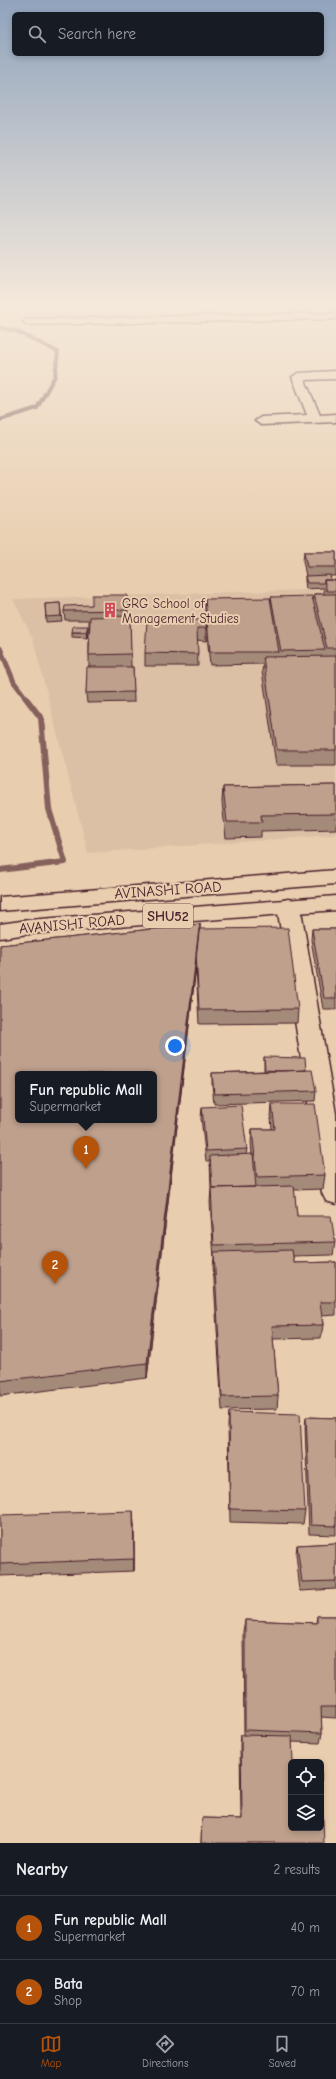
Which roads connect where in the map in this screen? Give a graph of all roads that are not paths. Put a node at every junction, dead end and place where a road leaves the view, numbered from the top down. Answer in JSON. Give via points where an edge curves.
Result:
{"nodes":[{"id":1,"x":304,"y":392,"type":"edge"},
{"id":2,"x":332,"y":418,"type":"edge"},
{"id":3,"x":315,"y":419,"type":"junction"},
{"id":4,"x":261,"y":421,"type":"dead end"},
{"id":5,"x":336,"y":430,"type":"edge"},
{"id":6,"x":336,"y":877,"type":"edge"},
{"id":7,"x":336,"y":902,"type":"edge"},
{"id":8,"x":0,"y":904,"type":"edge"},
{"id":9,"x":288,"y":906,"type":"junction"},
{"id":10,"x":0,"y":931,"type":"edge"},
{"id":11,"x":336,"y":1193,"type":"edge"}],
"edges":[{"from":1,"to":3,"type":"street"},
{"from":2,"to":3,"type":"street"},
{"from":2,"to":5,"type":"street"},
{"from":3,"to":4,"type":"street"},
{"from":6,"to":8,"type":"street","name":"AVINASHI ROAD","number":"SHU52"},
{"from":7,"to":9,"type":"street","name":"AVANISHI ROAD","number":"SHU52"},
{"from":9,"to":10,"type":"street","name":"AVANISHI ROAD","number":"SHU52"},
{"from":9,"to":11,"type":"street"}]}
